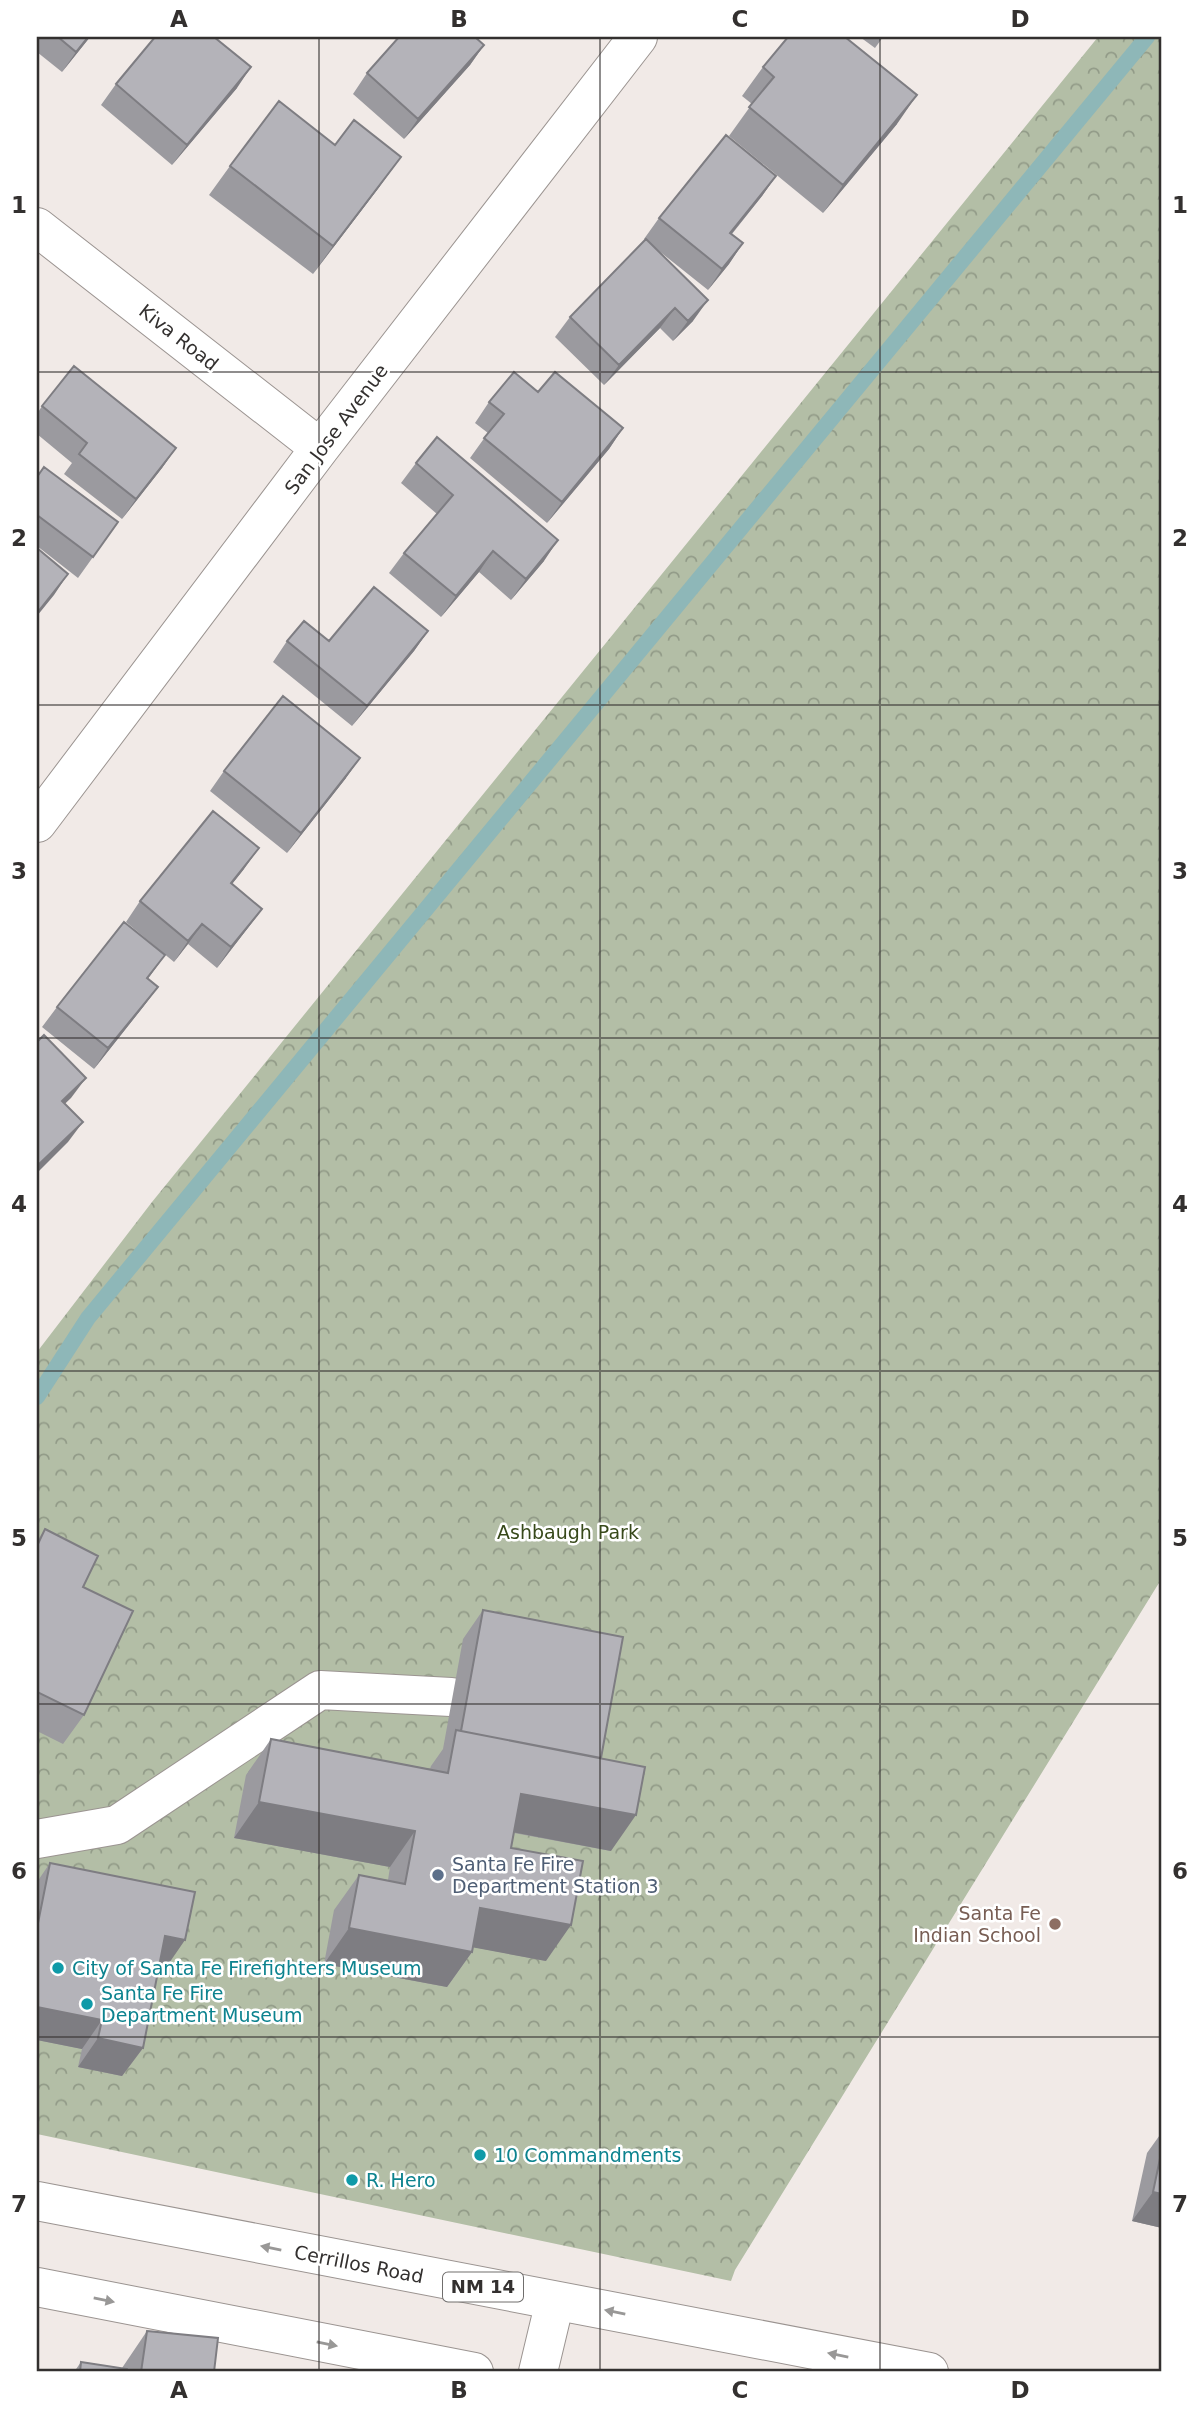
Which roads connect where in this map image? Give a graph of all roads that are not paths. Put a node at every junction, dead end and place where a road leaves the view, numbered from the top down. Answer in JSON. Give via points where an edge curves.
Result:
{"nodes":[{"id":1,"x":638,"y":37,"type":"edge"},
{"id":2,"x":37,"y":227,"type":"edge"},
{"id":3,"x":320,"y":448,"type":"junction"},
{"id":4,"x":37,"y":823,"type":"edge"},
{"id":5,"x":451,"y":1697,"type":"dead end"},
{"id":6,"x":37,"y":1839,"type":"edge"},
{"id":7,"x":37,"y":2201,"type":"edge"},
{"id":8,"x":37,"y":2287,"type":"edge"},
{"id":9,"x":555,"y":2301,"type":"junction"},
{"id":10,"x":474,"y":2372,"type":"edge"},
{"id":11,"x":538,"y":2372,"type":"edge"},
{"id":12,"x":929,"y":2372,"type":"edge"}],
"edges":[{"from":1,"to":3,"type":"street","name":"San Jose Avenue"},
{"from":2,"to":3,"type":"street","name":"Kiva Road"},
{"from":3,"to":4,"type":"street","name":"San Jose Avenue"},
{"from":5,"to":6,"type":"street","via":[[320,1690],[117,1825]]},
{"from":9,"to":7,"type":"street","name":"Cerrillos Road","number":"NM 14","one_way":true},
{"from":8,"to":10,"type":"street","one_way":true},
{"from":9,"to":11,"type":"street"},
{"from":12,"to":9,"type":"street","name":"Cerrillos Road","number":"NM 14","one_way":true}]}
